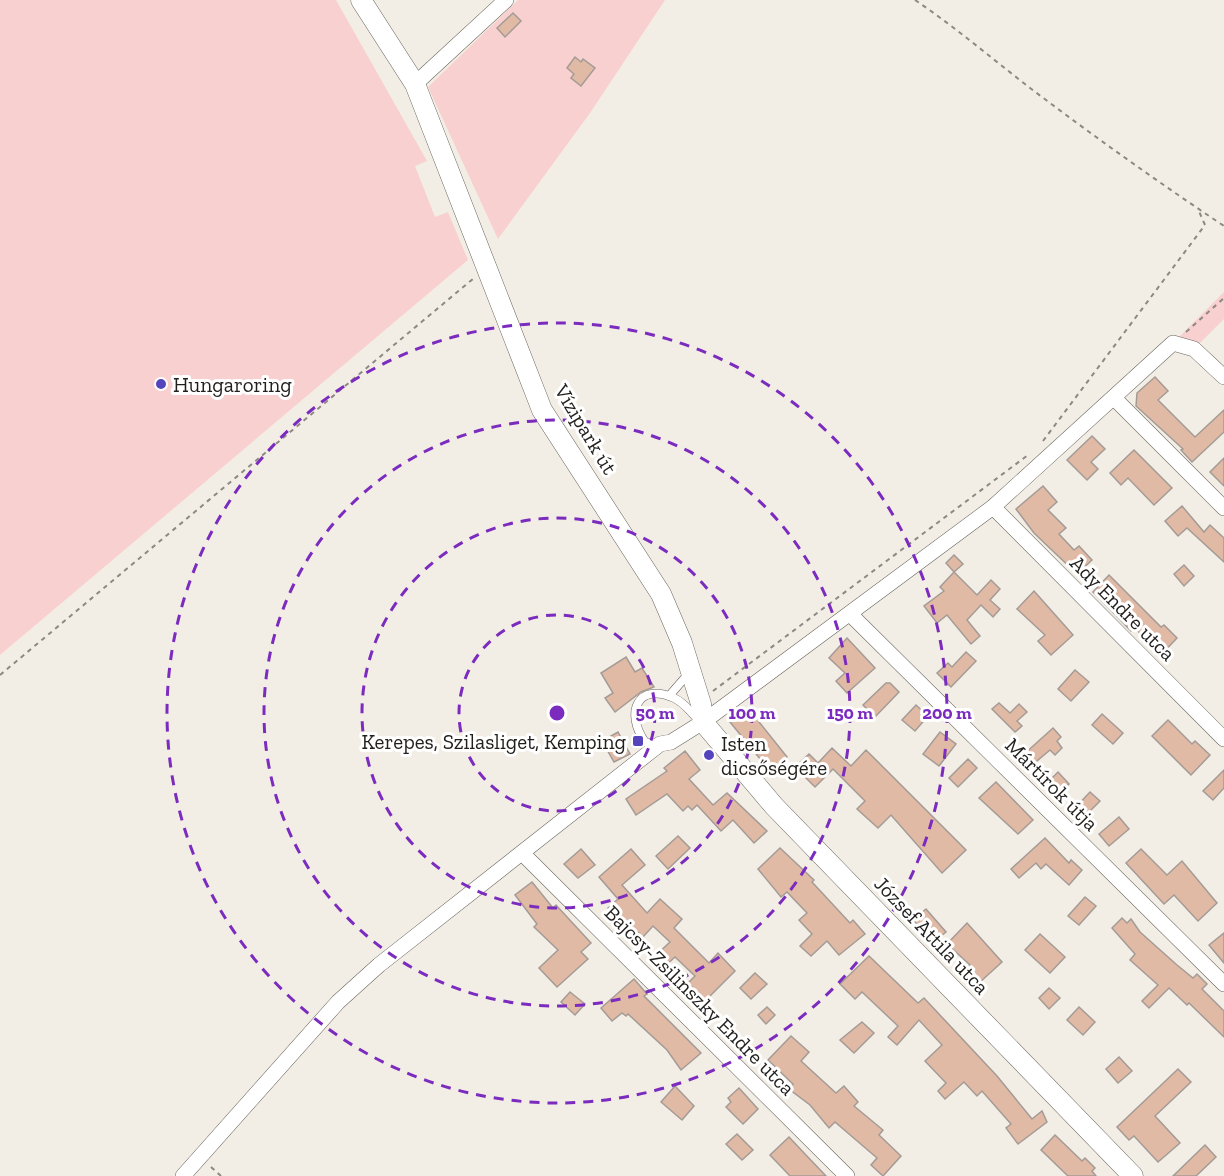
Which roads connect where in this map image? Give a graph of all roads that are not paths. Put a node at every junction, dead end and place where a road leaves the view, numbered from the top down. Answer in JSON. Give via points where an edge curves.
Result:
{"nodes":[{"id":1,"x":361,"y":0,"type":"edge"},
{"id":2,"x":506,"y":0,"type":"edge"},
{"id":3,"x":416,"y":84,"type":"junction"},
{"id":4,"x":1224,"y":377,"type":"edge"},
{"id":5,"x":1114,"y":398,"type":"junction"},
{"id":6,"x":993,"y":507,"type":"junction"},
{"id":7,"x":1224,"y":508,"type":"edge"},
{"id":8,"x":850,"y":614,"type":"junction"},
{"id":9,"x":690,"y":669,"type":"junction"},
{"id":10,"x":669,"y":696,"type":"junction"},
{"id":11,"x":703,"y":722,"type":"junction"},
{"id":12,"x":1224,"y":739,"type":"edge"},
{"id":13,"x":660,"y":744,"type":"junction"},
{"id":14,"x":523,"y":854,"type":"junction"},
{"id":15,"x":1224,"y":984,"type":"edge"},
{"id":16,"x":183,"y":1176,"type":"edge"},
{"id":17,"x":847,"y":1176,"type":"edge"},
{"id":18,"x":1133,"y":1176,"type":"edge"}],
"edges":[{"from":1,"to":3,"type":"street","name":"Vízipark út"},
{"from":2,"to":3,"type":"street"},
{"from":3,"to":9,"type":"street","name":"Vízipark út","via":[[542,410],[661,594]]},
{"from":4,"to":5,"type":"street","via":[[1194,349],[1173,343]]},
{"from":5,"to":6,"type":"street"},
{"from":5,"to":7,"type":"street"},
{"from":6,"to":8,"type":"street"},
{"from":6,"to":12,"type":"street","name":"Ady Endre utca"},
{"from":8,"to":11,"type":"street"},
{"from":8,"to":15,"type":"street","name":"Mártírok útja"},
{"from":9,"to":10,"type":"lane"},
{"from":9,"to":11,"type":"street","name":"Vízipark út"},
{"from":10,"to":11,"type":"lane","via":[[686,705]]},
{"from":10,"to":13,"type":"lane","via":[[647,696],[633,713],[636,730],[645,742]]},
{"from":11,"to":13,"type":"street","via":[[671,742]]},
{"from":11,"to":18,"type":"street","name":"József Attila utca","via":[[774,807]]},
{"from":13,"to":14,"type":"street"},
{"from":14,"to":16,"type":"street","via":[[404,945],[338,1002]]},
{"from":14,"to":17,"type":"street","name":"Bajcsy-Zsilinszky Endre utca"}]}
